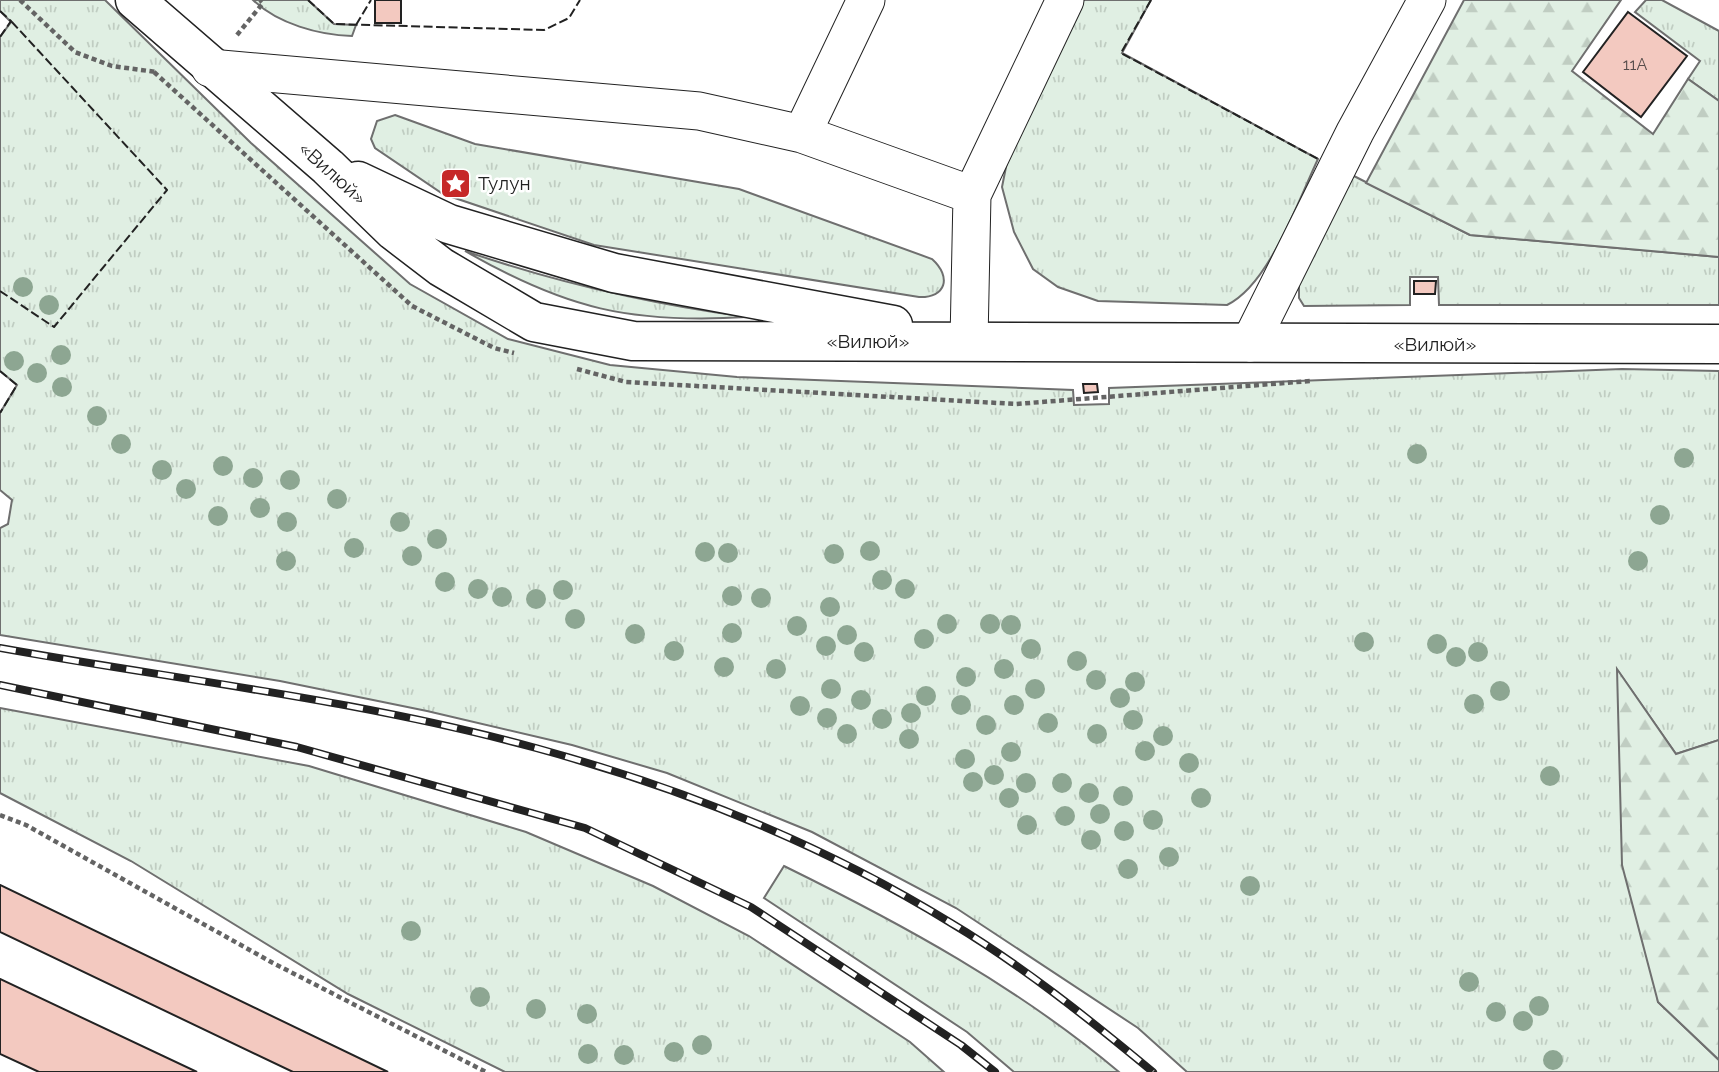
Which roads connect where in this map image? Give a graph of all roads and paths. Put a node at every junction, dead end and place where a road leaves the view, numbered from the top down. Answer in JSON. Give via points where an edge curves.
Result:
{"nodes":[{"id":1,"x":20,"y":0,"type":"edge"},
{"id":2,"x":135,"y":0,"type":"edge"},
{"id":3,"x":866,"y":0,"type":"edge"},
{"id":4,"x":1065,"y":0,"type":"edge"},
{"id":5,"x":1427,"y":0,"type":"edge"},
{"id":6,"x":211,"y":68,"type":"junction"},
{"id":7,"x":802,"y":134,"type":"junction"},
{"id":8,"x":328,"y":167,"type":"junction"},
{"id":9,"x":972,"y":195,"type":"junction"},
{"id":10,"x":969,"y":341,"type":"junction"},
{"id":11,"x":1250,"y":343,"type":"junction"},
{"id":12,"x":1719,"y":344,"type":"edge"},
{"id":13,"x":0,"y":815,"type":"edge"},
{"id":14,"x":486,"y":1072,"type":"edge"}],
"edges":[{"from":1,"to":6,"type":"path","via":[[75,52],[112,66],[154,72]]},
{"from":2,"to":6,"type":"highway","name":"«Вилюй»"},
{"from":3,"to":7,"type":"street"},
{"from":4,"to":9,"type":"street"},
{"from":5,"to":11,"type":"street"},
{"from":6,"to":7,"type":"street","via":[[699,111]]},
{"from":6,"to":8,"type":"highway","name":"«Вилюй»"},
{"from":7,"to":9,"type":"street"},
{"from":8,"to":10,"type":"highway","via":[[449,224],[614,274],[805,306]]},
{"from":8,"to":10,"type":"highway","name":"«Вилюй»","via":[[394,231],[440,267],[534,322],[633,341]]},
{"from":9,"to":10,"type":"street"},
{"from":10,"to":11,"type":"highway","name":"«Вилюй»"},
{"from":11,"to":12,"type":"highway","name":"«Вилюй»"},
{"from":13,"to":14,"type":"path"}]}
